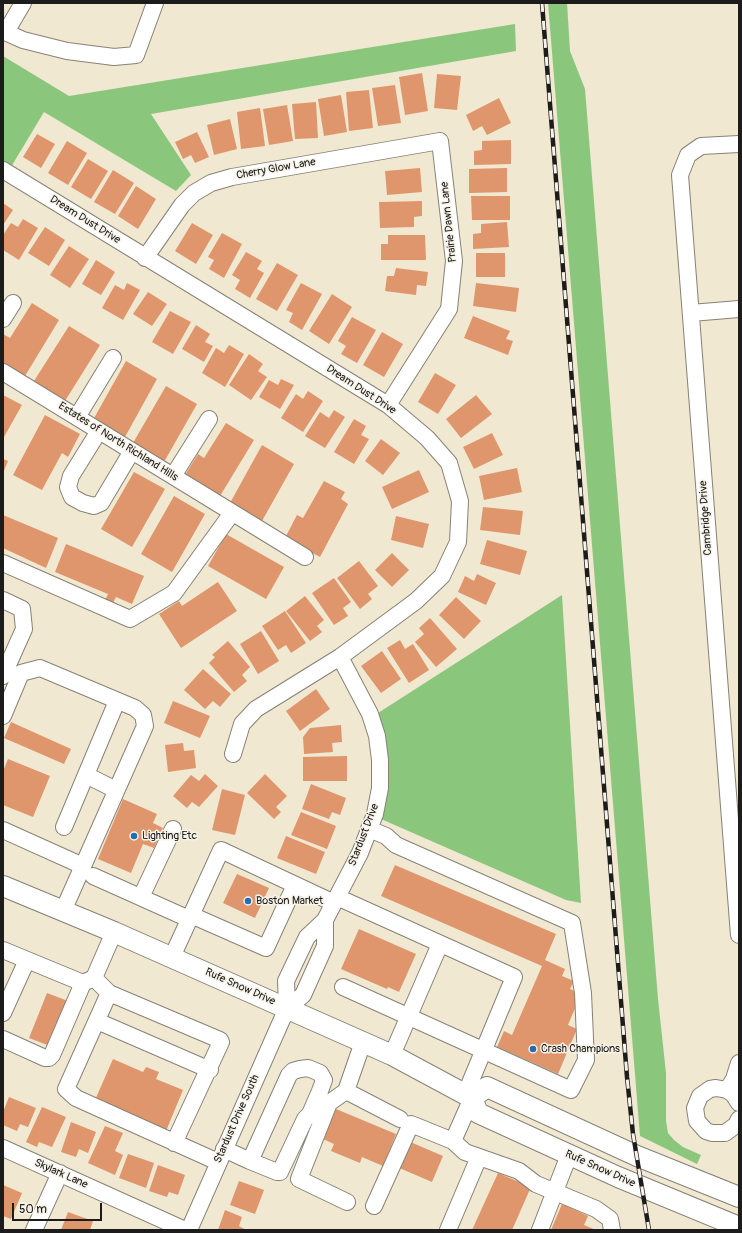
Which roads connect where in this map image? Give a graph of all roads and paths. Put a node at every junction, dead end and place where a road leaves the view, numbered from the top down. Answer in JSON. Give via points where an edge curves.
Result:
{"nodes":[{"id":1,"x":23,"y":3,"type":"edge"},
{"id":2,"x":156,"y":3,"type":"edge"},
{"id":3,"x":5,"y":32,"type":"edge"},
{"id":4,"x":440,"y":141,"type":"joint"},
{"id":5,"x":739,"y":144,"type":"edge"},
{"id":6,"x":3,"y":170,"type":"edge"},
{"id":7,"x":145,"y":258,"type":"junction"},
{"id":8,"x":13,"y":303,"type":"dead end"},
{"id":9,"x":739,"y":309,"type":"edge"},
{"id":10,"x":690,"y":313,"type":"junction"},
{"id":11,"x":3,"y":319,"type":"edge"},
{"id":12,"x":113,"y":358,"type":"dead end"},
{"id":13,"x":3,"y":372,"type":"edge"},
{"id":14,"x":388,"y":405,"type":"junction"},
{"id":15,"x":77,"y":417,"type":"junction"},
{"id":16,"x":209,"y":419,"type":"dead end"},
{"id":17,"x":99,"y":431,"type":"junction"},
{"id":18,"x":132,"y":451,"type":"junction"},
{"id":19,"x":172,"y":476,"type":"junction"},
{"id":20,"x":232,"y":513,"type":"junction"},
{"id":21,"x":305,"y":558,"type":"dead end"},
{"id":22,"x":3,"y":563,"type":"edge"},
{"id":23,"x":3,"y":600,"type":"edge"},
{"id":24,"x":340,"y":657,"type":"junction"},
{"id":25,"x":3,"y":676,"type":"edge"},
{"id":26,"x":118,"y":701,"type":"junction"},
{"id":27,"x":3,"y":716,"type":"edge"},
{"id":28,"x":232,"y":754,"type":"dead end"},
{"id":29,"x":86,"y":775,"type":"junction"},
{"id":30,"x":116,"y":790,"type":"junction"},
{"id":31,"x":64,"y":827,"type":"dead end"},
{"id":32,"x":369,"y":828,"type":"junction"},
{"id":33,"x":173,"y":829,"type":"dead end"},
{"id":34,"x":3,"y":830,"type":"edge"},
{"id":35,"x":88,"y":871,"type":"junction"},
{"id":36,"x":295,"y":885,"type":"junction"},
{"id":37,"x":3,"y":886,"type":"edge"},
{"id":38,"x":141,"y":897,"type":"junction"},
{"id":39,"x":336,"y":900,"type":"junction"},
{"id":40,"x":63,"y":911,"type":"junction"},
{"id":41,"x":190,"y":917,"type":"junction"},
{"id":42,"x":114,"y":932,"type":"junction"},
{"id":43,"x":739,"y":935,"type":"edge"},
{"id":44,"x":440,"y":944,"type":"junction"},
{"id":45,"x":3,"y":950,"type":"edge"},
{"id":46,"x":172,"y":957,"type":"junction"},
{"id":47,"x":27,"y":960,"type":"junction"},
{"id":48,"x":88,"y":981,"type":"junction"},
{"id":49,"x":343,"y":987,"type":"dead end"},
{"id":50,"x":109,"y":993,"type":"junction"},
{"id":51,"x":287,"y":1008,"type":"junction"},
{"id":52,"x":3,"y":1013,"type":"edge"},
{"id":53,"x":409,"y":1016,"type":"junction"},
{"id":54,"x":97,"y":1021,"type":"junction"},
{"id":55,"x":3,"y":1040,"type":"edge"},
{"id":56,"x":363,"y":1042,"type":"junction"},
{"id":57,"x":483,"y":1050,"type":"junction"},
{"id":58,"x":392,"y":1055,"type":"junction"},
{"id":59,"x":739,"y":1063,"type":"edge"},
{"id":60,"x":210,"y":1070,"type":"junction"},
{"id":61,"x":728,"y":1090,"type":"junction"},
{"id":62,"x":346,"y":1091,"type":"junction"},
{"id":63,"x":468,"y":1096,"type":"junction"},
{"id":64,"x":739,"y":1103,"type":"edge"},
{"id":65,"x":400,"y":1119,"type":"dead end"},
{"id":66,"x":739,"y":1119,"type":"edge"},
{"id":67,"x":453,"y":1141,"type":"junction"},
{"id":68,"x":174,"y":1142,"type":"junction"},
{"id":69,"x":3,"y":1148,"type":"edge"},
{"id":70,"x":569,"y":1155,"type":"junction"},
{"id":71,"x":221,"y":1156,"type":"junction"},
{"id":72,"x":479,"y":1157,"type":"junction"},
{"id":73,"x":250,"y":1161,"type":"junction"},
{"id":74,"x":60,"y":1173,"type":"junction"},
{"id":75,"x":554,"y":1192,"type":"junction"},
{"id":76,"x":739,"y":1198,"type":"edge"},
{"id":77,"x":347,"y":1202,"type":"dead end"},
{"id":78,"x":374,"y":1206,"type":"dead end"},
{"id":79,"x":739,"y":1227,"type":"edge"},
{"id":80,"x":34,"y":1230,"type":"edge"},
{"id":81,"x":184,"y":1230,"type":"edge"},
{"id":82,"x":189,"y":1230,"type":"edge"},
{"id":83,"x":448,"y":1230,"type":"edge"},
{"id":84,"x":540,"y":1230,"type":"edge"},
{"id":85,"x":612,"y":1230,"type":"edge"}],
"edges":[{"from":1,"to":3,"type":"street"},
{"from":2,"to":3,"type":"street","via":[[136,55],[114,57],[67,51],[23,40]]},
{"from":4,"to":7,"type":"street","name":"Cherry Glow Lane","via":[[232,176],[212,183],[194,193],[182,205]]},
{"from":4,"to":14,"type":"street","name":"Prairie Dawn Lane","via":[[454,261],[449,309]]},
{"from":5,"to":10,"type":"street","name":"Cambridge Drive","via":[[701,146],[688,155],[680,175]]},
{"from":6,"to":7,"type":"street","name":"Dream Dust Drive"},
{"from":7,"to":14,"type":"street","name":"Dream Dust Drive"},
{"from":8,"to":11,"type":"street"},
{"from":9,"to":10,"type":"street"},
{"from":10,"to":43,"type":"street","name":"Cambridge Drive"},
{"from":12,"to":15,"type":"street"},
{"from":13,"to":15,"type":"street","name":"Estates of North Richland Hills"},
{"from":14,"to":24,"type":"street","name":"Dream Dust Drive","via":[[427,438],[449,462],[460,501],[458,542],[442,576],[416,601]]},
{"from":15,"to":17,"type":"street","name":"Estates of North Richland Hills"},
{"from":16,"to":19,"type":"street"},
{"from":17,"to":18,"type":"street","name":"Estates of North Richland Hills"},
{"from":17,"to":18,"type":"street","via":[[71,476],[68,487],[72,497],[94,506],[101,503]]},
{"from":18,"to":19,"type":"street","name":"Estates of North Richland Hills"},
{"from":19,"to":20,"type":"street","name":"Estates of North Richland Hills"},
{"from":20,"to":21,"type":"street","name":"Estates of North Richland Hills"},
{"from":20,"to":22,"type":"street","via":[[174,593],[130,619]]},
{"from":23,"to":25,"type":"street","via":[[22,609],[24,629]]},
{"from":24,"to":28,"type":"street","name":"Dream Dust Drive","via":[[256,709],[242,724]]},
{"from":24,"to":32,"type":"street","name":"Stardust Drive","via":[[370,714],[376,736],[380,760],[380,788],[375,814]]},
{"from":26,"to":27,"type":"street","via":[[40,668],[21,673]]},
{"from":26,"to":29,"type":"street"},
{"from":26,"to":30,"type":"street","via":[[135,708],[143,715],[145,726]]},
{"from":29,"to":30,"type":"street"},
{"from":29,"to":31,"type":"street"},
{"from":30,"to":35,"type":"street"},
{"from":32,"to":39,"type":"street","name":"Stardust Drive","via":[[360,853]]},
{"from":32,"to":57,"type":"street","via":[[386,836],[396,845],[572,923],[583,993],[586,1060],[571,1090]]},
{"from":33,"to":38,"type":"street"},
{"from":34,"to":35,"type":"street"},
{"from":35,"to":38,"type":"street"},
{"from":35,"to":40,"type":"street"},
{"from":36,"to":39,"type":"street"},
{"from":36,"to":41,"type":"street","via":[[266,948]]},
{"from":36,"to":41,"type":"street","via":[[221,850]]},
{"from":37,"to":40,"type":"main road","name":"Rufe Snow Drive"},
{"from":38,"to":41,"type":"street"},
{"from":39,"to":44,"type":"street"},
{"from":39,"to":51,"type":"street","name":"Stardust Drive","via":[[325,920],[307,937],[286,981]]},
{"from":40,"to":42,"type":"main road","name":"Rufe Snow Drive"},
{"from":41,"to":46,"type":"street"},
{"from":42,"to":46,"type":"main road","name":"Rufe Snow Drive"},
{"from":42,"to":48,"type":"street"},
{"from":44,"to":53,"type":"street"},
{"from":44,"to":57,"type":"street","via":[[514,977]]},
{"from":45,"to":47,"type":"street"},
{"from":46,"to":51,"type":"main road","name":"Rufe Snow Drive"},
{"from":47,"to":48,"type":"street"},
{"from":47,"to":52,"type":"street"},
{"from":48,"to":50,"type":"street"},
{"from":48,"to":55,"type":"street","via":[[49,1058]]},
{"from":49,"to":53,"type":"street"},
{"from":50,"to":54,"type":"street"},
{"from":50,"to":60,"type":"street","via":[[220,1040]]},
{"from":51,"to":56,"type":"main road","name":"Rufe Snow Drive"},
{"from":51,"to":71,"type":"street","name":"Stardust Drive South"},
{"from":53,"to":57,"type":"street"},
{"from":53,"to":58,"type":"street"},
{"from":54,"to":60,"type":"street"},
{"from":54,"to":68,"type":"street","via":[[66,1089],[76,1098]]},
{"from":56,"to":58,"type":"main road","name":"Rufe Snow Drive"},
{"from":56,"to":62,"type":"street"},
{"from":57,"to":63,"type":"street"},
{"from":58,"to":63,"type":"main road","name":"Rufe Snow Drive"},
{"from":59,"to":61,"type":"street"},
{"from":60,"to":68,"type":"street"},
{"from":61,"to":64,"type":"street"},
{"from":61,"to":66,"type":"street","via":[[710,1089],[700,1096],[695,1108],[697,1121],[706,1131],[719,1134],[731,1130]]},
{"from":62,"to":65,"type":"street"},
{"from":62,"to":77,"type":"street","via":[[329,1103],[299,1179]]},
{"from":63,"to":67,"type":"street"},
{"from":63,"to":70,"type":"main road","name":"Rufe Snow Drive","via":[[478,1113]]},
{"from":63,"to":76,"type":"main road","via":[[487,1087],[637,1156]]},
{"from":67,"to":72,"type":"street","via":[[465,1152]]},
{"from":67,"to":78,"type":"street","via":[[411,1124]]},
{"from":68,"to":71,"type":"street"},
{"from":69,"to":74,"type":"street","name":"Skylark Lane"},
{"from":70,"to":75,"type":"street"},
{"from":70,"to":79,"type":"main road","name":"Rufe Snow Drive"},
{"from":71,"to":73,"type":"street"},
{"from":71,"to":82,"type":"street","name":"Stardust Drive South"},
{"from":72,"to":75,"type":"street","via":[[519,1171],[536,1184]]},
{"from":72,"to":83,"type":"street"},
{"from":73,"to":73,"type":"street","via":[[277,1172],[283,1168],[305,1118],[310,1114],[320,1092],[324,1080],[320,1073],[308,1068],[292,1071]]},
{"from":74,"to":80,"type":"street"},
{"from":74,"to":81,"type":"street","name":"Skylark Lane"},
{"from":75,"to":84,"type":"street"},
{"from":75,"to":85,"type":"street","via":[[596,1209],[610,1219]]}]}
